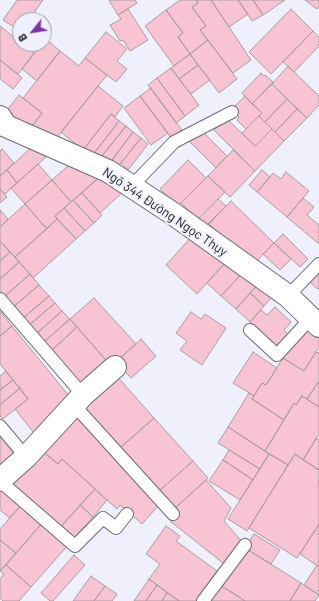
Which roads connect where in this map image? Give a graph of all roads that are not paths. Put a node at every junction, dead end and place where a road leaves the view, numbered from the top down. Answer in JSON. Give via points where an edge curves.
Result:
{"nodes":[{"id":1,"x":232,"y":112,"type":"dead end"},
{"id":2,"x":2,"y":125,"type":"edge"},
{"id":3,"x":131,"y":186,"type":"junction"},
{"id":4,"x":319,"y":264,"type":"edge"},
{"id":5,"x":288,"y":296,"type":"junction"},
{"id":6,"x":0,"y":300,"type":"edge"},
{"id":7,"x":315,"y":323,"type":"edge"},
{"id":8,"x":250,"y":330,"type":"dead end"},
{"id":9,"x":115,"y":367,"type":"dead end"},
{"id":10,"x":78,"y":400,"type":"junction"},
{"id":11,"x":0,"y":426,"type":"edge"},
{"id":12,"x":26,"y":457,"type":"junction"},
{"id":13,"x":0,"y":481,"type":"edge"},
{"id":14,"x":127,"y":514,"type":"dead end"},
{"id":15,"x":173,"y":514,"type":"dead end"},
{"id":16,"x":245,"y":544,"type":"dead end"},
{"id":17,"x":203,"y":601,"type":"edge"}],
"edges":[{"from":1,"to":3,"type":"lane","via":[[174,142]]},
{"from":2,"to":3,"type":"street","name":"Ngõ 344 Đường Ngọc Thụy","via":[[108,171]]},
{"from":3,"to":5,"type":"street","name":"Ngõ 344 Đường Ngọc Thụy"},
{"from":4,"to":5,"type":"lane"},
{"from":5,"to":7,"type":"street","name":"Ngõ 344 Đường Ngọc Thụy"},
{"from":6,"to":10,"type":"lane"},
{"from":7,"to":8,"type":"lane","via":[[277,355]]},
{"from":9,"to":10,"type":"street"},
{"from":10,"to":12,"type":"street"},
{"from":10,"to":15,"type":"lane"},
{"from":11,"to":12,"type":"lane"},
{"from":12,"to":13,"type":"street"},
{"from":13,"to":14,"type":"lane","via":[[75,546],[103,518],[116,528]]},
{"from":16,"to":17,"type":"lane"}]}
